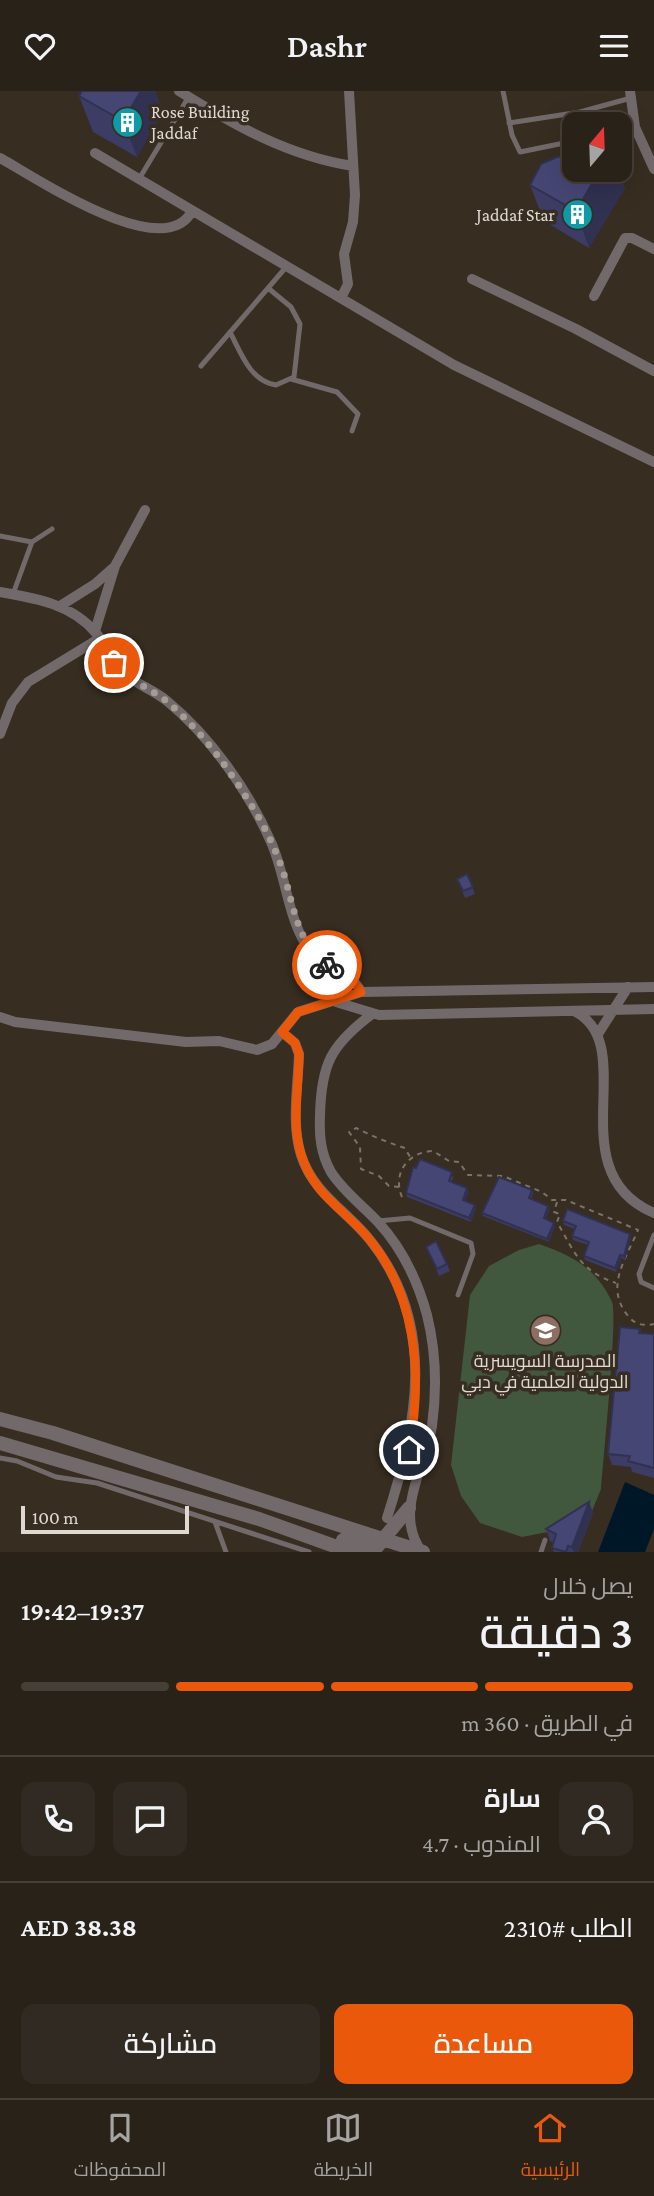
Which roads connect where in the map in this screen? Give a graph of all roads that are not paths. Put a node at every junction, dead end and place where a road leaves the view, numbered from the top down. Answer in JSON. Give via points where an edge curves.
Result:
{"nodes":[{"id":1,"x":349,"y":91,"type":"edge"},
{"id":2,"x":503,"y":91,"type":"edge"},
{"id":3,"x":511,"y":91,"type":"edge"},
{"id":4,"x":184,"y":94,"type":"edge"},
{"id":5,"x":631,"y":95,"type":"edge"},
{"id":6,"x":509,"y":123,"type":"junction"},
{"id":7,"x":635,"y":127,"type":"junction"},
{"id":8,"x":632,"y":128,"type":"edge"},
{"id":9,"x":562,"y":143,"type":"edge"},
{"id":10,"x":95,"y":153,"type":"dead end"},
{"id":11,"x":0,"y":158,"type":"edge"},
{"id":12,"x":354,"y":166,"type":"junction"},
{"id":13,"x":654,"y":169,"type":"edge"},
{"id":14,"x":139,"y":179,"type":"junction"},
{"id":15,"x":192,"y":211,"type":"junction"},
{"id":16,"x":654,"y":249,"type":"edge"},
{"id":17,"x":287,"y":266,"type":"junction"},
{"id":18,"x":472,"y":279,"type":"dead end"},
{"id":19,"x":268,"y":288,"type":"junction"},
{"id":20,"x":594,"y":296,"type":"dead end"},
{"id":21,"x":341,"y":298,"type":"junction"},
{"id":22,"x":230,"y":332,"type":"junction"},
{"id":23,"x":201,"y":366,"type":"dead end"},
{"id":24,"x":654,"y":371,"type":"edge"},
{"id":25,"x":291,"y":379,"type":"junction"},
{"id":26,"x":352,"y":431,"type":"dead end"},
{"id":27,"x":654,"y":462,"type":"edge"},
{"id":28,"x":145,"y":510,"type":"dead end"},
{"id":29,"x":52,"y":529,"type":"dead end"},
{"id":30,"x":0,"y":536,"type":"edge"},
{"id":31,"x":32,"y":542,"type":"junction"},
{"id":32,"x":116,"y":566,"type":"junction"},
{"id":33,"x":0,"y":592,"type":"edge"},
{"id":34,"x":13,"y":594,"type":"junction"},
{"id":35,"x":60,"y":606,"type":"junction"},
{"id":36,"x":97,"y":635,"type":"junction"},
{"id":37,"x":0,"y":734,"type":"edge"},
{"id":38,"x":628,"y":987,"type":"junction"},
{"id":39,"x":654,"y":987,"type":"edge"},
{"id":40,"x":361,"y":992,"type":"junction"},
{"id":41,"x":336,"y":1002,"type":"junction"},
{"id":42,"x":654,"y":1009,"type":"edge"},
{"id":43,"x":611,"y":1010,"type":"junction"},
{"id":44,"x":625,"y":1010,"type":"junction"},
{"id":45,"x":574,"y":1011,"type":"junction"},
{"id":46,"x":372,"y":1014,"type":"junction"},
{"id":47,"x":0,"y":1017,"type":"edge"},
{"id":48,"x":282,"y":1032,"type":"junction"},
{"id":49,"x":600,"y":1039,"type":"junction"},
{"id":50,"x":654,"y":1213,"type":"edge"},
{"id":51,"x":377,"y":1221,"type":"junction"},
{"id":52,"x":654,"y":1235,"type":"edge"},
{"id":53,"x":654,"y":1288,"type":"edge"},
{"id":54,"x":458,"y":1295,"type":"dead end"},
{"id":55,"x":0,"y":1419,"type":"edge"},
{"id":56,"x":0,"y":1443,"type":"edge"},
{"id":57,"x":0,"y":1458,"type":"edge"},
{"id":58,"x":409,"y":1508,"type":"junction"},
{"id":59,"x":387,"y":1518,"type":"dead end"},
{"id":60,"x":215,"y":1522,"type":"junction"},
{"id":61,"x":300,"y":1532,"type":"junction"},
{"id":62,"x":384,"y":1539,"type":"junction"},
{"id":63,"x":545,"y":1539,"type":"edge"},
{"id":64,"x":226,"y":1552,"type":"edge"},
{"id":65,"x":309,"y":1552,"type":"edge"},
{"id":66,"x":351,"y":1552,"type":"edge"},
{"id":67,"x":423,"y":1552,"type":"edge"},
{"id":68,"x":541,"y":1552,"type":"edge"}],
"edges":[{"from":1,"to":12,"type":"street"},
{"from":2,"to":3,"type":"lane"},
{"from":2,"to":6,"type":"lane"},
{"from":4,"to":12,"type":"street","via":[[279,147]]},
{"from":4,"to":14,"type":"lane"},
{"from":5,"to":6,"type":"lane","via":[[580,112]]},
{"from":5,"to":7,"type":"street"},
{"from":6,"to":9,"type":"lane","via":[[521,152]]},
{"from":7,"to":8,"type":"lane"},
{"from":7,"to":13,"type":"street"},
{"from":10,"to":14,"type":"street"},
{"from":11,"to":15,"type":"street","via":[[128,224],[170,228],[185,221]]},
{"from":12,"to":21,"type":"street","via":[[354,209],[344,261],[348,284]]},
{"from":14,"to":15,"type":"street"},
{"from":15,"to":17,"type":"street"},
{"from":16,"to":20,"type":"street","via":[[625,238]]},
{"from":17,"to":19,"type":"lane"},
{"from":17,"to":21,"type":"street"},
{"from":18,"to":24,"type":"street"},
{"from":19,"to":22,"type":"lane"},
{"from":19,"to":25,"type":"lane","via":[[291,307],[300,324],[297,370]]},
{"from":21,"to":27,"type":"street","via":[[454,365]]},
{"from":22,"to":23,"type":"lane"},
{"from":22,"to":25,"type":"lane","via":[[260,379],[276,385]]},
{"from":25,"to":26,"type":"lane","via":[[341,395],[358,414]]},
{"from":28,"to":32,"type":"street"},
{"from":29,"to":31,"type":"lane"},
{"from":30,"to":31,"type":"lane"},
{"from":31,"to":34,"type":"lane"},
{"from":32,"to":35,"type":"street"},
{"from":32,"to":36,"type":"street"},
{"from":33,"to":34,"type":"street"},
{"from":34,"to":35,"type":"street"},
{"from":35,"to":36,"type":"street"},
{"from":36,"to":37,"type":"street","via":[[22,688]]},
{"from":36,"to":40,"type":"street","via":[[124,674],[167,701],[217,755],[271,842],[306,944]]},
{"from":38,"to":39,"type":"street"},
{"from":38,"to":40,"type":"street"},
{"from":38,"to":43,"type":"street"},
{"from":40,"to":41,"type":"street"},
{"from":41,"to":46,"type":"street"},
{"from":41,"to":48,"type":"street","via":[[298,1012]]},
{"from":42,"to":44,"type":"street"},
{"from":43,"to":44,"type":"street"},
{"from":43,"to":45,"type":"street"},
{"from":43,"to":49,"type":"street"},
{"from":44,"to":49,"type":"street"},
{"from":45,"to":46,"type":"street"},
{"from":45,"to":49,"type":"street","via":[[591,1022]]},
{"from":46,"to":51,"type":"street","via":[[341,1039],[325,1067],[319,1137],[337,1181]]},
{"from":47,"to":48,"type":"street","via":[[186,1042],[219,1041],[257,1050],[272,1044]]},
{"from":48,"to":59,"type":"street","via":[[295,1043],[299,1054],[296,1133],[306,1169],[327,1199],[380,1254],[407,1314],[416,1374],[414,1412],[409,1450]]},
{"from":49,"to":50,"type":"street","via":[[609,1168],[627,1197]]},
{"from":51,"to":54,"type":"lane","via":[[410,1218],[471,1243],[473,1254]]},
{"from":51,"to":58,"type":"street","via":[[417,1285],[434,1354],[432,1427]]},
{"from":52,"to":53,"type":"lane","via":[[639,1274],[641,1282]]},
{"from":55,"to":62,"type":"street"},
{"from":56,"to":61,"type":"street"},
{"from":57,"to":60,"type":"lane","via":[[56,1477],[97,1483]]},
{"from":58,"to":62,"type":"street"},
{"from":58,"to":67,"type":"street","via":[[410,1527]]},
{"from":60,"to":64,"type":"lane"},
{"from":60,"to":65,"type":"lane"},
{"from":61,"to":62,"type":"street","via":[[370,1549]]},
{"from":61,"to":66,"type":"street"},
{"from":62,"to":67,"type":"street"},
{"from":63,"to":68,"type":"lane"}]}
